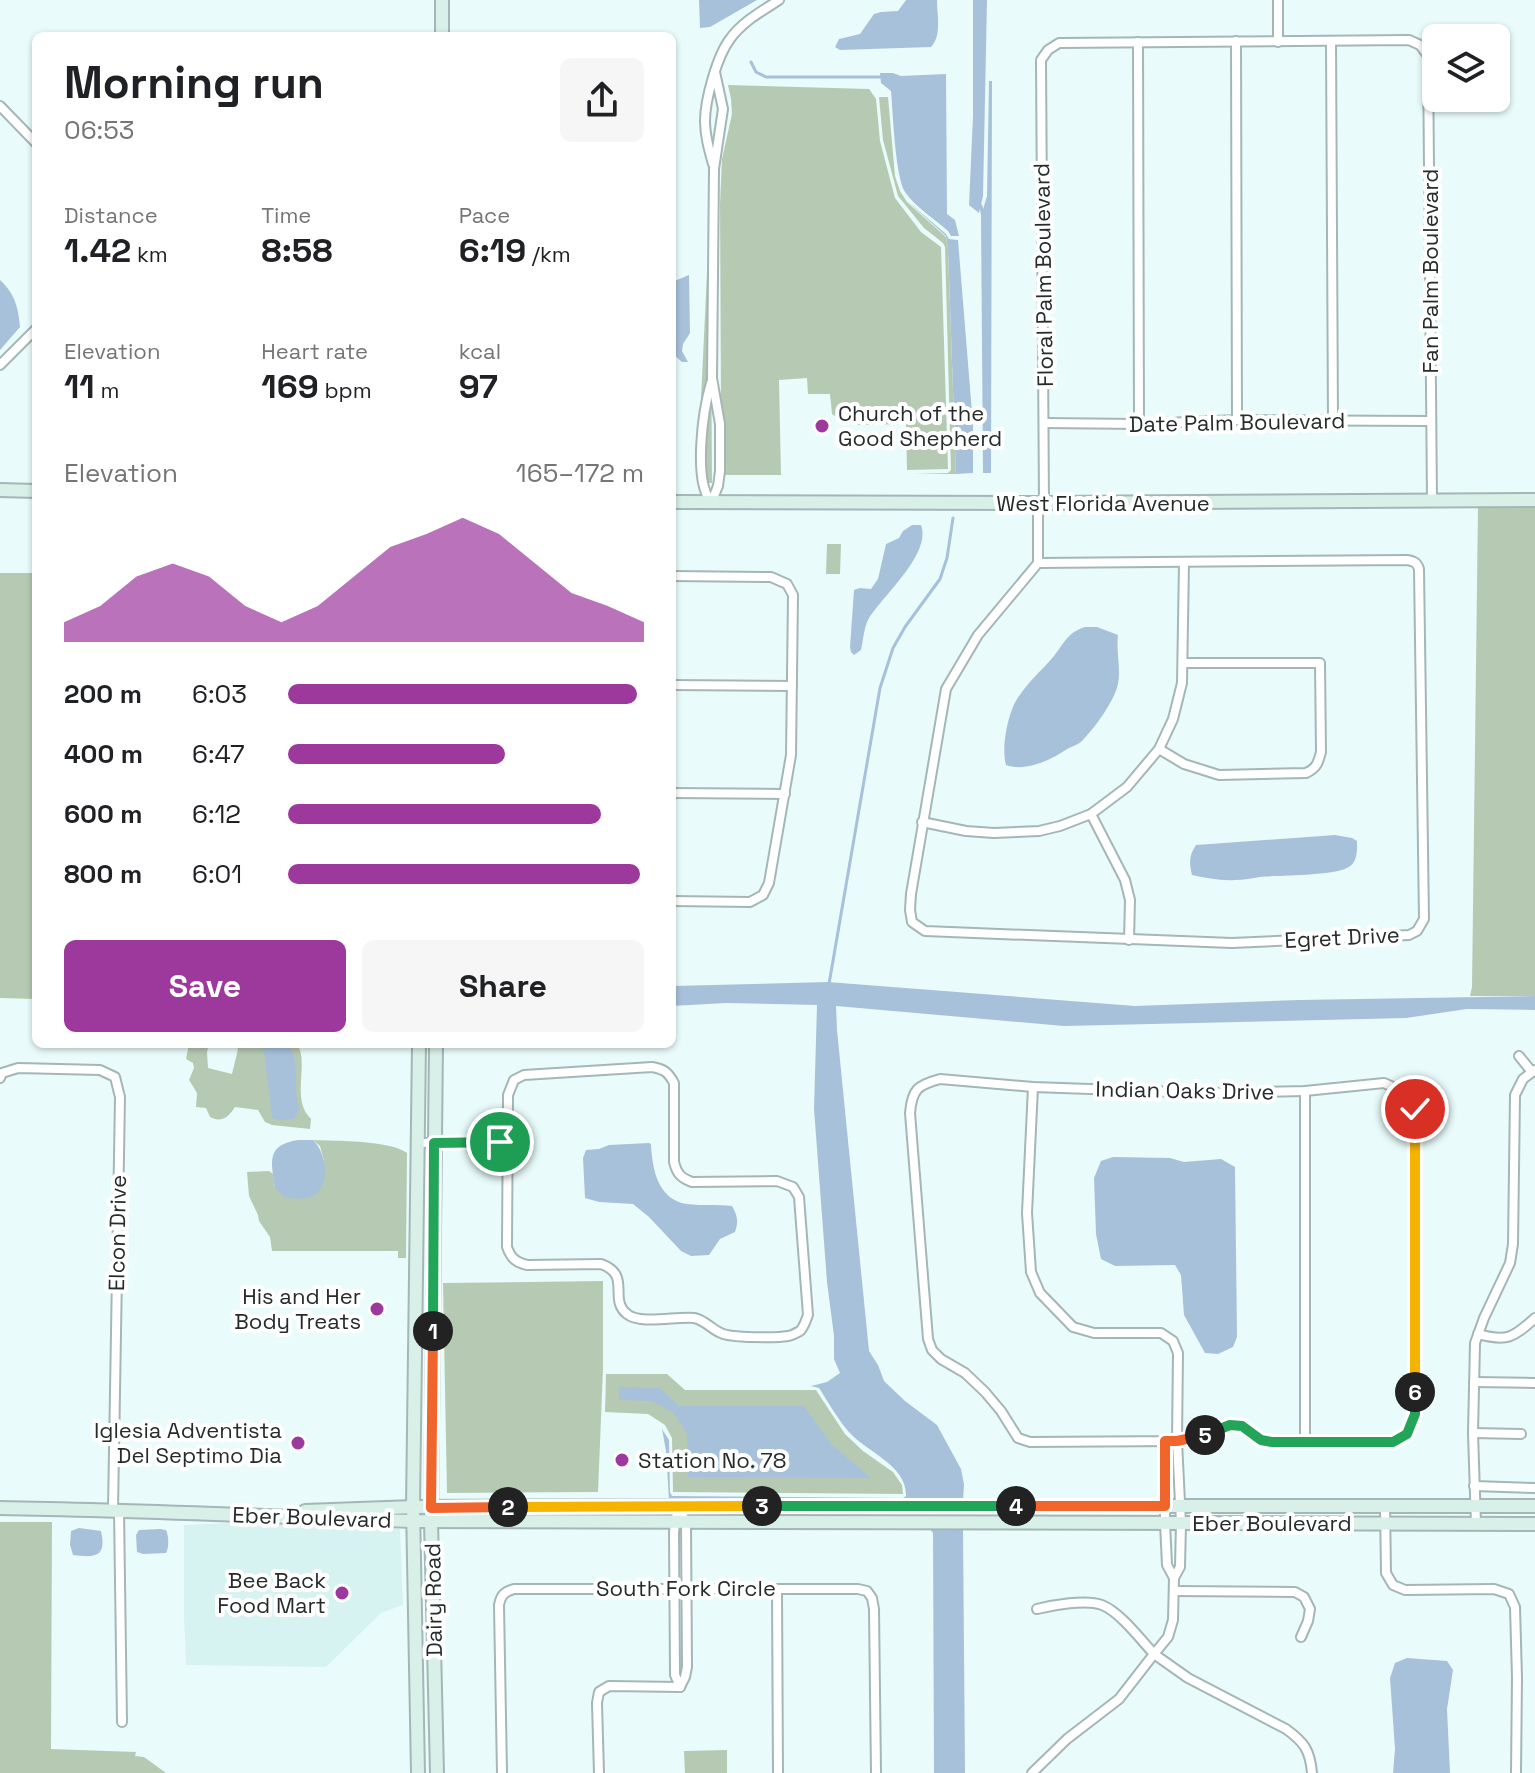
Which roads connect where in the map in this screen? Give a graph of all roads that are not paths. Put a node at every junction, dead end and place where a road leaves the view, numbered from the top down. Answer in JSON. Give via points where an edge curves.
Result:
{"nodes":[{"id":1,"x":442,"y":0,"type":"edge"},
{"id":2,"x":779,"y":0,"type":"edge"},
{"id":3,"x":1278,"y":0,"type":"edge"},
{"id":4,"x":442,"y":32,"type":"edge"},
{"id":5,"x":1236,"y":41,"type":"junction"},
{"id":6,"x":1331,"y":41,"type":"junction"},
{"id":7,"x":1138,"y":42,"type":"junction"},
{"id":8,"x":1278,"y":42,"type":"junction"},
{"id":9,"x":715,"y":72,"type":"junction"},
{"id":10,"x":0,"y":106,"type":"edge"},
{"id":11,"x":705,"y":119,"type":"junction"},
{"id":12,"x":722,"y":119,"type":"junction"},
{"id":13,"x":32,"y":139,"type":"edge"},
{"id":14,"x":714,"y":169,"type":"junction"},
{"id":15,"x":32,"y":333,"type":"edge"},
{"id":16,"x":0,"y":365,"type":"edge"},
{"id":17,"x":712,"y":378,"type":"junction"},
{"id":18,"x":1237,"y":420,"type":"junction"},
{"id":19,"x":1333,"y":421,"type":"junction"},
{"id":20,"x":1430,"y":421,"type":"junction"},
{"id":21,"x":1044,"y":423,"type":"junction"},
{"id":22,"x":1139,"y":424,"type":"junction"},
{"id":23,"x":0,"y":490,"type":"edge"},
{"id":24,"x":32,"y":491,"type":"edge"},
{"id":25,"x":1432,"y":500,"type":"junction"},
{"id":26,"x":1535,"y":500,"type":"edge"},
{"id":27,"x":676,"y":502,"type":"edge"},
{"id":28,"x":711,"y":503,"type":"junction"},
{"id":29,"x":1041,"y":503,"type":"junction"},
{"id":30,"x":1184,"y":562,"type":"junction"},
{"id":31,"x":1038,"y":563,"type":"junction"},
{"id":32,"x":676,"y":576,"type":"edge"},
{"id":33,"x":1183,"y":663,"type":"junction"},
{"id":34,"x":676,"y":685,"type":"edge"},
{"id":35,"x":792,"y":686,"type":"junction"},
{"id":36,"x":1159,"y":749,"type":"junction"},
{"id":37,"x":676,"y":793,"type":"edge"},
{"id":38,"x":785,"y":794,"type":"junction"},
{"id":39,"x":1091,"y":814,"type":"junction"},
{"id":40,"x":922,"y":822,"type":"junction"},
{"id":41,"x":676,"y":901,"type":"edge"},
{"id":42,"x":1129,"y":940,"type":"junction"},
{"id":43,"x":419,"y":1048,"type":"edge"},
{"id":44,"x":436,"y":1048,"type":"edge"},
{"id":45,"x":1519,"y":1056,"type":"dead end"},
{"id":46,"x":1534,"y":1071,"type":"edge"},
{"id":47,"x":0,"y":1078,"type":"edge"},
{"id":48,"x":1033,"y":1087,"type":"junction"},
{"id":49,"x":1305,"y":1091,"type":"junction"},
{"id":50,"x":507,"y":1142,"type":"junction"},
{"id":51,"x":417,"y":1143,"type":"junction"},
{"id":52,"x":434,"y":1143,"type":"junction"},
{"id":53,"x":1535,"y":1318,"type":"edge"},
{"id":54,"x":1478,"y":1334,"type":"junction"},
{"id":55,"x":1474,"y":1382,"type":"junction"},
{"id":56,"x":1535,"y":1383,"type":"edge"},
{"id":57,"x":1473,"y":1433,"type":"junction"},
{"id":58,"x":1521,"y":1434,"type":"dead end"},
{"id":59,"x":1165,"y":1441,"type":"junction"},
{"id":60,"x":1177,"y":1441,"type":"junction"},
{"id":61,"x":1305,"y":1442,"type":"junction"},
{"id":62,"x":1165,"y":1466,"type":"junction"},
{"id":63,"x":1178,"y":1466,"type":"junction"},
{"id":64,"x":1474,"y":1486,"type":"junction"},
{"id":65,"x":1535,"y":1488,"type":"edge"},
{"id":66,"x":1385,"y":1505,"type":"junction"},
{"id":67,"x":678,"y":1506,"type":"junction"},
{"id":68,"x":1165,"y":1506,"type":"junction"},
{"id":69,"x":1179,"y":1506,"type":"junction"},
{"id":70,"x":1475,"y":1506,"type":"junction"},
{"id":71,"x":1535,"y":1506,"type":"edge"},
{"id":72,"x":0,"y":1508,"type":"edge"},
{"id":73,"x":116,"y":1510,"type":"junction"},
{"id":74,"x":413,"y":1514,"type":"junction"},
{"id":75,"x":431,"y":1514,"type":"junction"},
{"id":76,"x":680,"y":1522,"type":"junction"},
{"id":77,"x":1165,"y":1523,"type":"junction"},
{"id":78,"x":1181,"y":1523,"type":"junction"},
{"id":79,"x":1385,"y":1524,"type":"junction"},
{"id":80,"x":1476,"y":1524,"type":"junction"},
{"id":81,"x":1535,"y":1524,"type":"edge"},
{"id":82,"x":1174,"y":1578,"type":"junction"},
{"id":83,"x":674,"y":1587,"type":"junction"},
{"id":84,"x":686,"y":1588,"type":"junction"},
{"id":85,"x":777,"y":1589,"type":"junction"},
{"id":86,"x":1174,"y":1591,"type":"junction"},
{"id":87,"x":1037,"y":1609,"type":"dead end"},
{"id":88,"x":1301,"y":1637,"type":"dead end"},
{"id":89,"x":1154,"y":1654,"type":"junction"},
{"id":90,"x":680,"y":1687,"type":"junction"},
{"id":91,"x":122,"y":1722,"type":"dead end"},
{"id":92,"x":418,"y":1773,"type":"edge"},
{"id":93,"x":437,"y":1773,"type":"edge"},
{"id":94,"x":502,"y":1773,"type":"edge"},
{"id":95,"x":599,"y":1773,"type":"edge"},
{"id":96,"x":778,"y":1773,"type":"edge"},
{"id":97,"x":876,"y":1773,"type":"edge"},
{"id":98,"x":1032,"y":1773,"type":"edge"},
{"id":99,"x":1312,"y":1773,"type":"edge"},
{"id":100,"x":1516,"y":1773,"type":"edge"}],
"edges":[{"from":1,"to":4,"type":"street"},
{"from":2,"to":9,"type":"street","via":[[731,37]]},
{"from":3,"to":8,"type":"street"},
{"from":5,"to":7,"type":"street"},
{"from":5,"to":8,"type":"street"},
{"from":5,"to":18,"type":"street"},
{"from":6,"to":8,"type":"street"},
{"from":6,"to":19,"type":"street"},
{"from":6,"to":20,"type":"street","name":"Fan Palm Boulevard","via":[[1409,40],[1428,56]]},
{"from":7,"to":21,"type":"street","name":"Floral Palm Boulevard","via":[[1059,43],[1041,60]]},
{"from":7,"to":22,"type":"street"},
{"from":9,"to":11,"type":"street"},
{"from":9,"to":12,"type":"street"},
{"from":10,"to":13,"type":"street"},
{"from":11,"to":12,"type":"street"},
{"from":11,"to":14,"type":"street"},
{"from":12,"to":14,"type":"street"},
{"from":14,"to":17,"type":"street"},
{"from":15,"to":16,"type":"street"},
{"from":17,"to":28,"type":"street","via":[[720,424],[720,471]]},
{"from":17,"to":28,"type":"street","via":[[701,480]]},
{"from":18,"to":19,"type":"street","name":"Date Palm Boulevard"},
{"from":18,"to":22,"type":"street","name":"Date Palm Boulevard"},
{"from":19,"to":20,"type":"street","name":"Date Palm Boulevard"},
{"from":20,"to":25,"type":"street","name":"Fan Palm Boulevard"},
{"from":21,"to":22,"type":"street","name":"Date Palm Boulevard"},
{"from":21,"to":29,"type":"street","name":"Floral Palm Boulevard"},
{"from":23,"to":24,"type":"street"},
{"from":25,"to":26,"type":"street","name":"West Florida Avenue"},
{"from":25,"to":29,"type":"street","name":"West Florida Avenue"},
{"from":27,"to":28,"type":"street","name":"West Florida Avenue"},
{"from":28,"to":29,"type":"street","name":"West Florida Avenue"},
{"from":29,"to":31,"type":"street"},
{"from":30,"to":31,"type":"street","name":"Egret Drive"},
{"from":30,"to":33,"type":"street"},
{"from":30,"to":42,"type":"street","name":"Egret Drive","via":[[1407,560],[1418,565],[1424,919],[1409,935],[1232,943]]},
{"from":31,"to":40,"type":"street","name":"Egret Drive","via":[[978,635],[946,689]]},
{"from":32,"to":35,"type":"street","via":[[771,577],[787,584],[793,595]]},
{"from":33,"to":36,"type":"street","via":[[1173,719]]},
{"from":33,"to":36,"type":"street","via":[[1320,663],[1319,762],[1306,773],[1219,775]]},
{"from":34,"to":35,"type":"street"},
{"from":35,"to":38,"type":"street"},
{"from":36,"to":39,"type":"street","via":[[1127,787]]},
{"from":37,"to":38,"type":"street"},
{"from":38,"to":41,"type":"street","via":[[763,895],[750,902]]},
{"from":39,"to":40,"type":"street","via":[[1039,831],[966,831]]},
{"from":39,"to":42,"type":"street","via":[[1125,880]]},
{"from":40,"to":42,"type":"street","name":"Egret Drive","via":[[910,910],[912,922],[925,931]]},
{"from":43,"to":51,"type":"street","name":"Dairy Road"},
{"from":44,"to":52,"type":"street","name":"Dairy Road"},
{"from":45,"to":46,"type":"street"},
{"from":46,"to":54,"type":"street","via":[[1515,1095],[1510,1263]]},
{"from":47,"to":73,"type":"street","name":"Elcon Drive","via":[[18,1068],[100,1070],[115,1077],[120,1097]]},
{"from":48,"to":49,"type":"street","name":"Indian Oaks Drive"},
{"from":48,"to":59,"type":"street","name":"Indian Oaks Drive","via":[[940,1079],[922,1084],[911,1097],[932,1350],[985,1392],[1018,1438]]},
{"from":48,"to":60,"type":"street","via":[[1027,1213],[1031,1272],[1040,1293],[1073,1327],[1094,1333],[1161,1333],[1173,1341],[1178,1353]]},
{"from":49,"to":61,"type":"street"},
{"from":49,"to":61,"type":"street","name":"Indian Oaks Drive","via":[[1384,1083],[1406,1093],[1415,1109],[1415,1414],[1407,1434],[1393,1442]]},
{"from":50,"to":50,"type":"street","via":[[507,1247],[518,1263],[610,1267],[629,1317],[693,1318],[732,1336],[789,1336],[805,1323],[799,1197],[793,1187],[777,1181],[683,1179],[674,1162],[674,1083],[661,1068],[524,1075],[509,1088]]},
{"from":50,"to":52,"type":"street"},
{"from":51,"to":52,"type":"street"},
{"from":51,"to":74,"type":"street","name":"Dairy Road"},
{"from":52,"to":75,"type":"street","name":"Dairy Road"},
{"from":53,"to":54,"type":"street","via":[[1517,1334],[1497,1339]]},
{"from":54,"to":55,"type":"street"},
{"from":55,"to":56,"type":"street"},
{"from":55,"to":57,"type":"street"},
{"from":57,"to":58,"type":"street"},
{"from":57,"to":64,"type":"street"},
{"from":59,"to":60,"type":"street","name":"Indian Oaks Drive"},
{"from":59,"to":62,"type":"street"},
{"from":60,"to":61,"type":"street","name":"Indian Oaks Drive","via":[[1230,1425],[1242,1426],[1261,1440]]},
{"from":60,"to":63,"type":"street"},
{"from":62,"to":63,"type":"street"},
{"from":62,"to":68,"type":"street"},
{"from":63,"to":69,"type":"street"},
{"from":64,"to":65,"type":"street"},
{"from":64,"to":70,"type":"street"},
{"from":66,"to":69,"type":"street","name":"Eber Boulevard"},
{"from":66,"to":70,"type":"street","name":"Eber Boulevard"},
{"from":66,"to":79,"type":"street"},
{"from":67,"to":68,"type":"street","name":"Eber Boulevard"},
{"from":67,"to":75,"type":"street","name":"Eber Boulevard"},
{"from":67,"to":76,"type":"street"},
{"from":68,"to":69,"type":"street","name":"Eber Boulevard"},
{"from":68,"to":77,"type":"street"},
{"from":69,"to":78,"type":"street"},
{"from":70,"to":71,"type":"street","name":"Eber Boulevard"},
{"from":70,"to":80,"type":"street"},
{"from":72,"to":73,"type":"street","name":"Eber Boulevard"},
{"from":73,"to":74,"type":"street","name":"Eber Boulevard","via":[[311,1519]]},
{"from":73,"to":91,"type":"street"},
{"from":74,"to":75,"type":"street","name":"Eber Boulevard"},
{"from":74,"to":92,"type":"street","name":"Dairy Road"},
{"from":75,"to":76,"type":"street","name":"Eber Boulevard"},
{"from":75,"to":93,"type":"street","name":"Dairy Road"},
{"from":76,"to":77,"type":"street","name":"Eber Boulevard"},
{"from":76,"to":83,"type":"street"},
{"from":76,"to":84,"type":"street"},
{"from":77,"to":78,"type":"street","name":"Eber Boulevard"},
{"from":77,"to":82,"type":"street","via":[[1167,1565]]},
{"from":78,"to":79,"type":"street","name":"Eber Boulevard"},
{"from":78,"to":82,"type":"street","via":[[1180,1567]]},
{"from":79,"to":80,"type":"street","name":"Eber Boulevard"},
{"from":79,"to":100,"type":"street","via":[[1386,1573],[1393,1585],[1405,1590],[1494,1589],[1509,1594],[1515,1607]]},
{"from":80,"to":81,"type":"street","name":"Eber Boulevard"},
{"from":82,"to":86,"type":"street"},
{"from":83,"to":84,"type":"street","name":"South Fork Circle"},
{"from":83,"to":90,"type":"street","via":[[675,1675]]},
{"from":83,"to":94,"type":"street","name":"South Fork Circle","via":[[514,1589],[501,1596]]},
{"from":84,"to":85,"type":"street","name":"South Fork Circle"},
{"from":84,"to":90,"type":"street","via":[[687,1667]]},
{"from":85,"to":96,"type":"street"},
{"from":85,"to":97,"type":"street","name":"South Fork Circle","via":[[858,1589],[872,1598]]},
{"from":86,"to":88,"type":"street","via":[[1295,1592],[1310,1609]]},
{"from":86,"to":89,"type":"street","via":[[1168,1637]]},
{"from":87,"to":89,"type":"street","via":[[1061,1603],[1100,1604]]},
{"from":89,"to":98,"type":"street","via":[[1119,1699]]},
{"from":89,"to":99,"type":"street","via":[[1300,1739],[1310,1755]]},
{"from":90,"to":95,"type":"street","via":[[609,1686],[599,1692]]}]}
